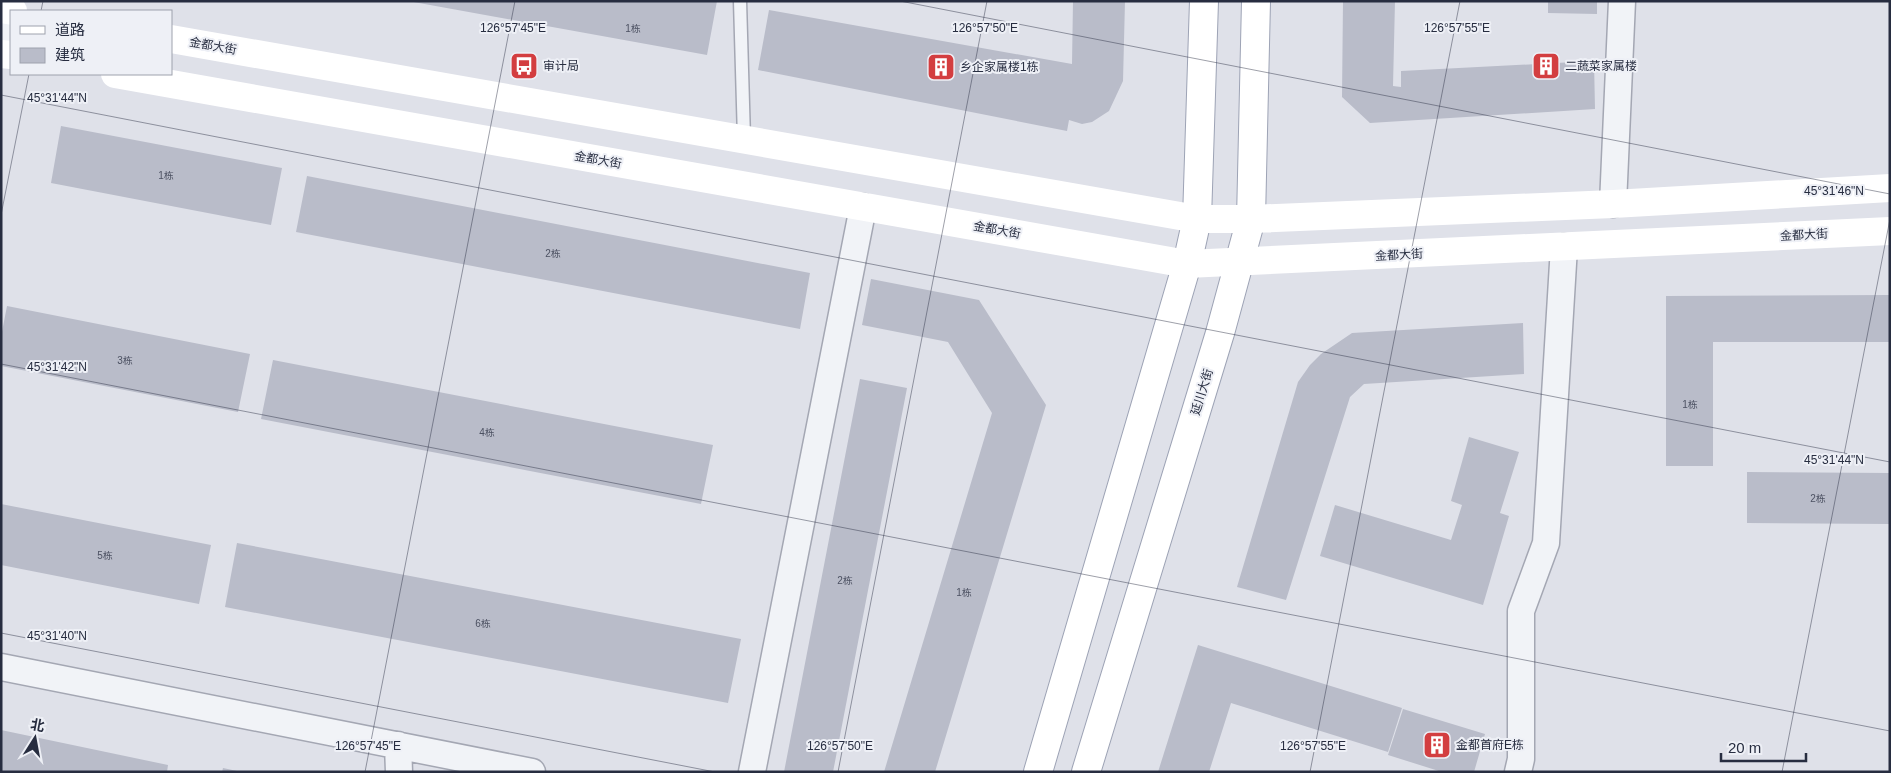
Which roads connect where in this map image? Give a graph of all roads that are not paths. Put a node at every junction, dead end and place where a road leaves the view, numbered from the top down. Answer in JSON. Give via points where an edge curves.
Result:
{"nodes":[{"id":1,"x":740,"y":1,"type":"edge"},
{"id":2,"x":1204,"y":1,"type":"edge"},
{"id":3,"x":1256,"y":1,"type":"edge"},
{"id":4,"x":1622,"y":1,"type":"edge"},
{"id":5,"x":7,"y":8,"type":"edge"},
{"id":6,"x":172,"y":39,"type":"edge"},
{"id":7,"x":1,"y":40,"type":"edge"},
{"id":8,"x":121,"y":75,"type":"edge"},
{"id":9,"x":744,"y":140,"type":"junction"},
{"id":10,"x":1890,"y":188,"type":"edge"},
{"id":11,"x":1613,"y":204,"type":"junction"},
{"id":12,"x":863,"y":206,"type":"junction"},
{"id":13,"x":1197,"y":219,"type":"junction"},
{"id":14,"x":1251,"y":219,"type":"junction"},
{"id":15,"x":1890,"y":231,"type":"edge"},
{"id":16,"x":1564,"y":247,"type":"junction"},
{"id":17,"x":1239,"y":262,"type":"junction"},
{"id":18,"x":1188,"y":264,"type":"junction"},
{"id":19,"x":1,"y":667,"type":"edge"},
{"id":20,"x":398,"y":745,"type":"junction"},
{"id":21,"x":399,"y":772,"type":"edge"},
{"id":22,"x":532,"y":772,"type":"edge"},
{"id":23,"x":752,"y":772,"type":"edge"},
{"id":24,"x":1038,"y":772,"type":"edge"},
{"id":25,"x":1086,"y":772,"type":"edge"},
{"id":26,"x":1518,"y":772,"type":"edge"}],
"edges":[{"from":1,"to":9,"type":"lane"},
{"from":2,"to":13,"type":"main road"},
{"from":3,"to":14,"type":"main road","name":"延川大街"},
{"from":4,"to":11,"type":"street"},
{"from":5,"to":7,"type":"street"},
{"from":6,"to":9,"type":"main road","name":"金都大街"},
{"from":8,"to":12,"type":"main road","name":"金都大街"},
{"from":9,"to":13,"type":"main road","name":"金都大街"},
{"from":10,"to":11,"type":"main road","name":"金都大街"},
{"from":11,"to":14,"type":"main road","name":"金都大街"},
{"from":12,"to":18,"type":"main road","name":"金都大街"},
{"from":12,"to":23,"type":"street"},
{"from":13,"to":14,"type":"main road","name":"金都大街"},
{"from":13,"to":18,"type":"main road"},
{"from":14,"to":17,"type":"main road","name":"延川大街"},
{"from":15,"to":16,"type":"main road","name":"金都大街"},
{"from":16,"to":17,"type":"main road","name":"金都大街"},
{"from":16,"to":26,"type":"street","via":[[1546,543],[1520,611],[1521,759]]},
{"from":17,"to":18,"type":"main road","name":"金都大街"},
{"from":17,"to":25,"type":"main road","name":"延川大街"},
{"from":18,"to":24,"type":"main road"},
{"from":19,"to":20,"type":"street"},
{"from":20,"to":21,"type":"street"},
{"from":20,"to":22,"type":"street"}]}
